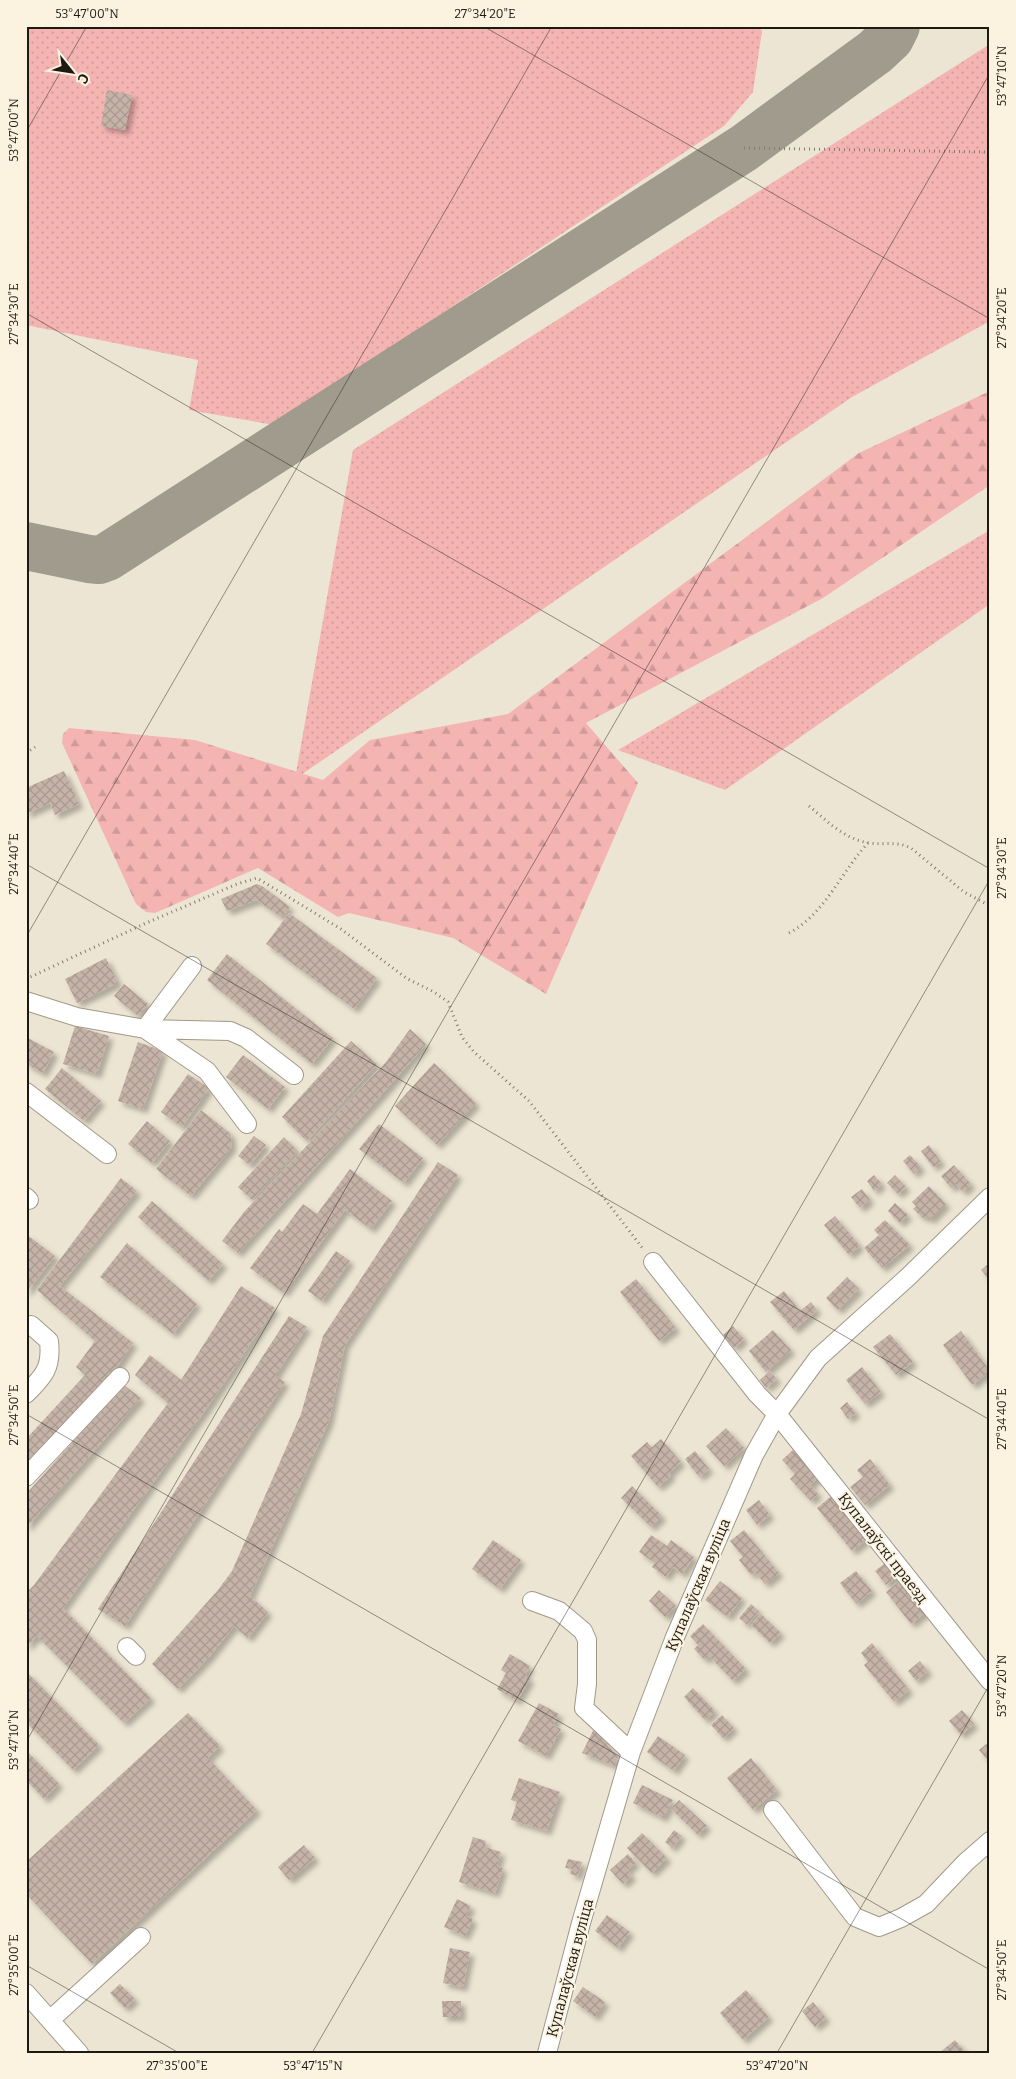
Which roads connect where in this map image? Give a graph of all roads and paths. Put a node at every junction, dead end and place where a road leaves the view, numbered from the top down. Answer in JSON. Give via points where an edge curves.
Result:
{"nodes":[{"id":1,"x":744,"y":148,"type":"dead end"},
{"id":2,"x":990,"y":152,"type":"edge"},
{"id":3,"x":35,"y":747,"type":"dead end"},
{"id":4,"x":26,"y":754,"type":"edge"},
{"id":5,"x":809,"y":806,"type":"dead end"},
{"id":6,"x":868,"y":843,"type":"junction"},
{"id":7,"x":990,"y":906,"type":"edge"},
{"id":8,"x":789,"y":934,"type":"dead end"},
{"id":9,"x":192,"y":966,"type":"dead end"},
{"id":10,"x":26,"y":979,"type":"edge"},
{"id":11,"x":26,"y":1001,"type":"edge"},
{"id":12,"x":145,"y":1029,"type":"junction"},
{"id":13,"x":294,"y":1075,"type":"dead end"},
{"id":14,"x":26,"y":1092,"type":"edge"},
{"id":15,"x":247,"y":1124,"type":"dead end"},
{"id":16,"x":107,"y":1154,"type":"dead end"},
{"id":17,"x":990,"y":1197,"type":"edge"},
{"id":18,"x":653,"y":1262,"type":"joint"},
{"id":19,"x":31,"y":1325,"type":"dead end"},
{"id":20,"x":120,"y":1377,"type":"dead end"},
{"id":21,"x":26,"y":1394,"type":"edge"},
{"id":22,"x":777,"y":1414,"type":"junction"},
{"id":23,"x":26,"y":1477,"type":"edge"},
{"id":24,"x":532,"y":1601,"type":"dead end"},
{"id":25,"x":990,"y":1681,"type":"edge"},
{"id":26,"x":631,"y":1752,"type":"junction"},
{"id":27,"x":772,"y":1810,"type":"dead end"},
{"id":28,"x":990,"y":1841,"type":"edge"},
{"id":29,"x":142,"y":1937,"type":"dead end"},
{"id":30,"x":26,"y":1993,"type":"edge"},
{"id":31,"x":50,"y":2020,"type":"junction"},
{"id":32,"x":79,"y":2053,"type":"edge"},
{"id":33,"x":547,"y":2053,"type":"edge"}],
"edges":[{"from":1,"to":2,"type":"path"},
{"from":3,"to":4,"type":"path"},
{"from":5,"to":6,"type":"path","via":[[842,833]]},
{"from":6,"to":7,"type":"path","via":[[902,844],[911,848],[964,892]]},
{"from":6,"to":8,"type":"path","via":[[851,861],[825,902],[804,925]]},
{"from":9,"to":12,"type":"street"},
{"from":10,"to":18,"type":"path","via":[[144,924],[257,878],[341,929],[406,978],[448,1002],[462,1037],[528,1101]]},
{"from":11,"to":12,"type":"street","via":[[77,1017]]},
{"from":12,"to":13,"type":"street","via":[[230,1031],[246,1038]]},
{"from":12,"to":15,"type":"street","via":[[206,1070]]},
{"from":14,"to":16,"type":"street"},
{"from":17,"to":22,"type":"street","name":"Купалаўская вуліца","via":[[818,1358]]},
{"from":18,"to":22,"type":"street","name":"Купалаўскі праезд","via":[[757,1394]]},
{"from":19,"to":21,"type":"street","via":[[49,1341],[50,1358],[43,1378]]},
{"from":20,"to":23,"type":"street"},
{"from":22,"to":25,"type":"street","name":"Купалаўскі праезд"},
{"from":22,"to":26,"type":"street","name":"Купалаўская вуліца","via":[[754,1455],[678,1628]]},
{"from":24,"to":26,"type":"street","via":[[559,1611],[583,1631],[587,1640],[584,1708]]},
{"from":26,"to":33,"type":"street","name":"Купалаўская вуліца"},
{"from":27,"to":28,"type":"street","via":[[855,1917],[879,1927],[926,1904]]},
{"from":29,"to":31,"type":"street"},
{"from":30,"to":31,"type":"street"},
{"from":31,"to":32,"type":"street"}]}
